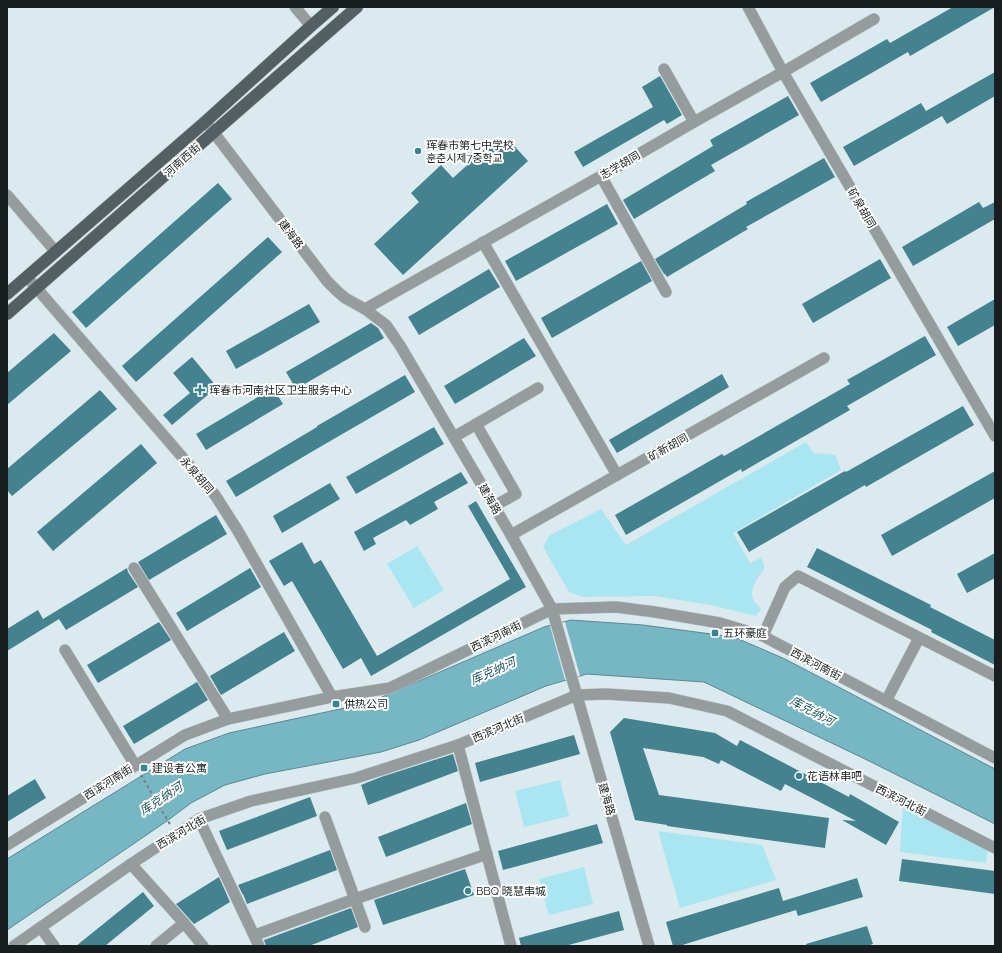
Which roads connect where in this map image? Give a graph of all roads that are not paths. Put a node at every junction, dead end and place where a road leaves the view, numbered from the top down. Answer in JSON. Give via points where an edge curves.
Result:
{"nodes":[{"id":1,"x":295,"y":7,"type":"edge"},
{"id":2,"x":333,"y":7,"type":"edge"},
{"id":3,"x":357,"y":7,"type":"edge"},
{"id":4,"x":748,"y":7,"type":"edge"},
{"id":5,"x":874,"y":19,"type":"dead end"},
{"id":6,"x":311,"y":26,"type":"junction"},
{"id":7,"x":664,"y":69,"type":"dead end"},
{"id":8,"x":783,"y":72,"type":"junction"},
{"id":9,"x":205,"y":122,"type":"junction"},
{"id":10,"x":694,"y":122,"type":"junction"},
{"id":11,"x":214,"y":132,"type":"junction"},
{"id":12,"x":601,"y":176,"type":"junction"},
{"id":13,"x":7,"y":195,"type":"edge"},
{"id":14,"x":483,"y":242,"type":"junction"},
{"id":15,"x":56,"y":252,"type":"junction"},
{"id":16,"x":27,"y":277,"type":"junction"},
{"id":17,"x":36,"y":288,"type":"junction"},
{"id":18,"x":666,"y":292,"type":"dead end"},
{"id":19,"x":7,"y":294,"type":"edge"},
{"id":20,"x":365,"y":309,"type":"junction"},
{"id":21,"x":7,"y":314,"type":"edge"},
{"id":22,"x":824,"y":358,"type":"dead end"},
{"id":23,"x":538,"y":388,"type":"dead end"},
{"id":24,"x":476,"y":424,"type":"junction"},
{"id":25,"x":995,"y":436,"type":"edge"},
{"id":26,"x":454,"y":437,"type":"junction"},
{"id":27,"x":617,"y":475,"type":"junction"},
{"id":28,"x":494,"y":506,"type":"junction"},
{"id":29,"x":511,"y":535,"type":"junction"},
{"id":30,"x":134,"y":568,"type":"dead end"},
{"id":31,"x":552,"y":609,"type":"junction"},
{"id":32,"x":764,"y":636,"type":"junction"},
{"id":33,"x":919,"y":638,"type":"junction"},
{"id":34,"x":65,"y":650,"type":"dead end"},
{"id":35,"x":995,"y":676,"type":"edge"},
{"id":36,"x":576,"y":690,"type":"junction"},
{"id":37,"x":332,"y":697,"type":"junction"},
{"id":38,"x":886,"y":701,"type":"junction"},
{"id":39,"x":228,"y":719,"type":"junction"},
{"id":40,"x":458,"y":745,"type":"junction"},
{"id":41,"x":995,"y":758,"type":"edge"},
{"id":42,"x":137,"y":769,"type":"junction"},
{"id":43,"x":325,"y":818,"type":"dead end"},
{"id":44,"x":199,"y":819,"type":"junction"},
{"id":45,"x":7,"y":844,"type":"edge"},
{"id":46,"x":995,"y":848,"type":"edge"},
{"id":47,"x":487,"y":854,"type":"junction"},
{"id":48,"x":131,"y":864,"type":"junction"},
{"id":49,"x":355,"y":899,"type":"junction"},
{"id":50,"x":184,"y":923,"type":"junction"},
{"id":51,"x":365,"y":927,"type":"dead end"},
{"id":52,"x":41,"y":928,"type":"junction"},
{"id":53,"x":255,"y":935,"type":"junction"},
{"id":54,"x":14,"y":946,"type":"edge"},
{"id":55,"x":54,"y":946,"type":"edge"},
{"id":56,"x":156,"y":946,"type":"edge"},
{"id":57,"x":203,"y":946,"type":"edge"},
{"id":58,"x":259,"y":946,"type":"edge"},
{"id":59,"x":511,"y":946,"type":"edge"},
{"id":60,"x":649,"y":946,"type":"edge"}],
"edges":[{"from":1,"to":6,"type":"street"},
{"from":2,"to":6,"type":"main road","name":"河南西街"},
{"from":3,"to":11,"type":"main road","name":"河南西街"},
{"from":4,"to":8,"type":"street","name":"矿泉胡同"},
{"from":5,"to":8,"type":"street","name":"志学胡同"},
{"from":6,"to":9,"type":"main road","name":"河南西街"},
{"from":7,"to":10,"type":"street"},
{"from":8,"to":10,"type":"street","name":"志学胡同"},
{"from":8,"to":25,"type":"street","name":"矿泉胡同"},
{"from":9,"to":11,"type":"street","name":"建海路"},
{"from":9,"to":15,"type":"main road","name":"河南西街"},
{"from":10,"to":12,"type":"street","name":"志学胡同"},
{"from":11,"to":17,"type":"main road","name":"河南西街"},
{"from":11,"to":20,"type":"street","name":"建海路","via":[[327,281],[345,298]]},
{"from":12,"to":14,"type":"street","name":"志学胡同"},
{"from":12,"to":18,"type":"street"},
{"from":13,"to":15,"type":"street"},
{"from":14,"to":20,"type":"street","name":"志学胡同"},
{"from":14,"to":27,"type":"street"},
{"from":15,"to":16,"type":"main road","name":"河南西街"},
{"from":16,"to":17,"type":"street","name":"永泉胡同"},
{"from":16,"to":19,"type":"main road","name":"河南西街"},
{"from":17,"to":21,"type":"main road","name":"河南西街"},
{"from":17,"to":37,"type":"street","name":"永泉胡同","via":[[215,495]]},
{"from":20,"to":26,"type":"street","name":"建海路","via":[[386,325]]},
{"from":22,"to":27,"type":"street","name":"矿新胡同"},
{"from":23,"to":24,"type":"street"},
{"from":24,"to":26,"type":"street"},
{"from":24,"to":28,"type":"street","via":[[516,494]]},
{"from":26,"to":28,"type":"street","name":"建海路"},
{"from":27,"to":29,"type":"street","name":"矿新胡同"},
{"from":28,"to":29,"type":"street","name":"建海路"},
{"from":29,"to":31,"type":"street","name":"建海路"},
{"from":30,"to":39,"type":"street"},
{"from":31,"to":32,"type":"street","name":"西滨河南街","via":[[616,607],[720,623]]},
{"from":31,"to":36,"type":"street","name":"建海路"},
{"from":31,"to":37,"type":"street","name":"西滨河南街","via":[[390,688]]},
{"from":32,"to":33,"type":"street","via":[[785,587],[798,576]]},
{"from":32,"to":38,"type":"street","name":"西滨河南街"},
{"from":33,"to":35,"type":"street"},
{"from":33,"to":38,"type":"street"},
{"from":34,"to":42,"type":"street"},
{"from":36,"to":40,"type":"street","name":"西滨河北街"},
{"from":36,"to":46,"type":"street","name":"西滨河北街","via":[[669,698],[727,711]]},
{"from":36,"to":60,"type":"street","name":"建海路"},
{"from":37,"to":39,"type":"street","name":"西滨河南街"},
{"from":38,"to":41,"type":"street","name":"西滨河南街"},
{"from":39,"to":42,"type":"street","name":"西滨河南街","via":[[185,735]]},
{"from":40,"to":44,"type":"street","name":"西滨河北街","via":[[356,778],[251,801]]},
{"from":40,"to":47,"type":"street"},
{"from":42,"to":45,"type":"street","name":"西滨河南街"},
{"from":43,"to":49,"type":"street"},
{"from":44,"to":48,"type":"street","name":"西滨河北街"},
{"from":44,"to":53,"type":"street"},
{"from":47,"to":49,"type":"street"},
{"from":47,"to":59,"type":"street"},
{"from":48,"to":50,"type":"street"},
{"from":48,"to":52,"type":"street","name":"西滨河北街"},
{"from":49,"to":51,"type":"street"},
{"from":49,"to":53,"type":"street"},
{"from":50,"to":56,"type":"street"},
{"from":50,"to":57,"type":"street"},
{"from":52,"to":54,"type":"street","name":"西滨河北街"},
{"from":52,"to":55,"type":"street"},
{"from":53,"to":58,"type":"street"}]}
